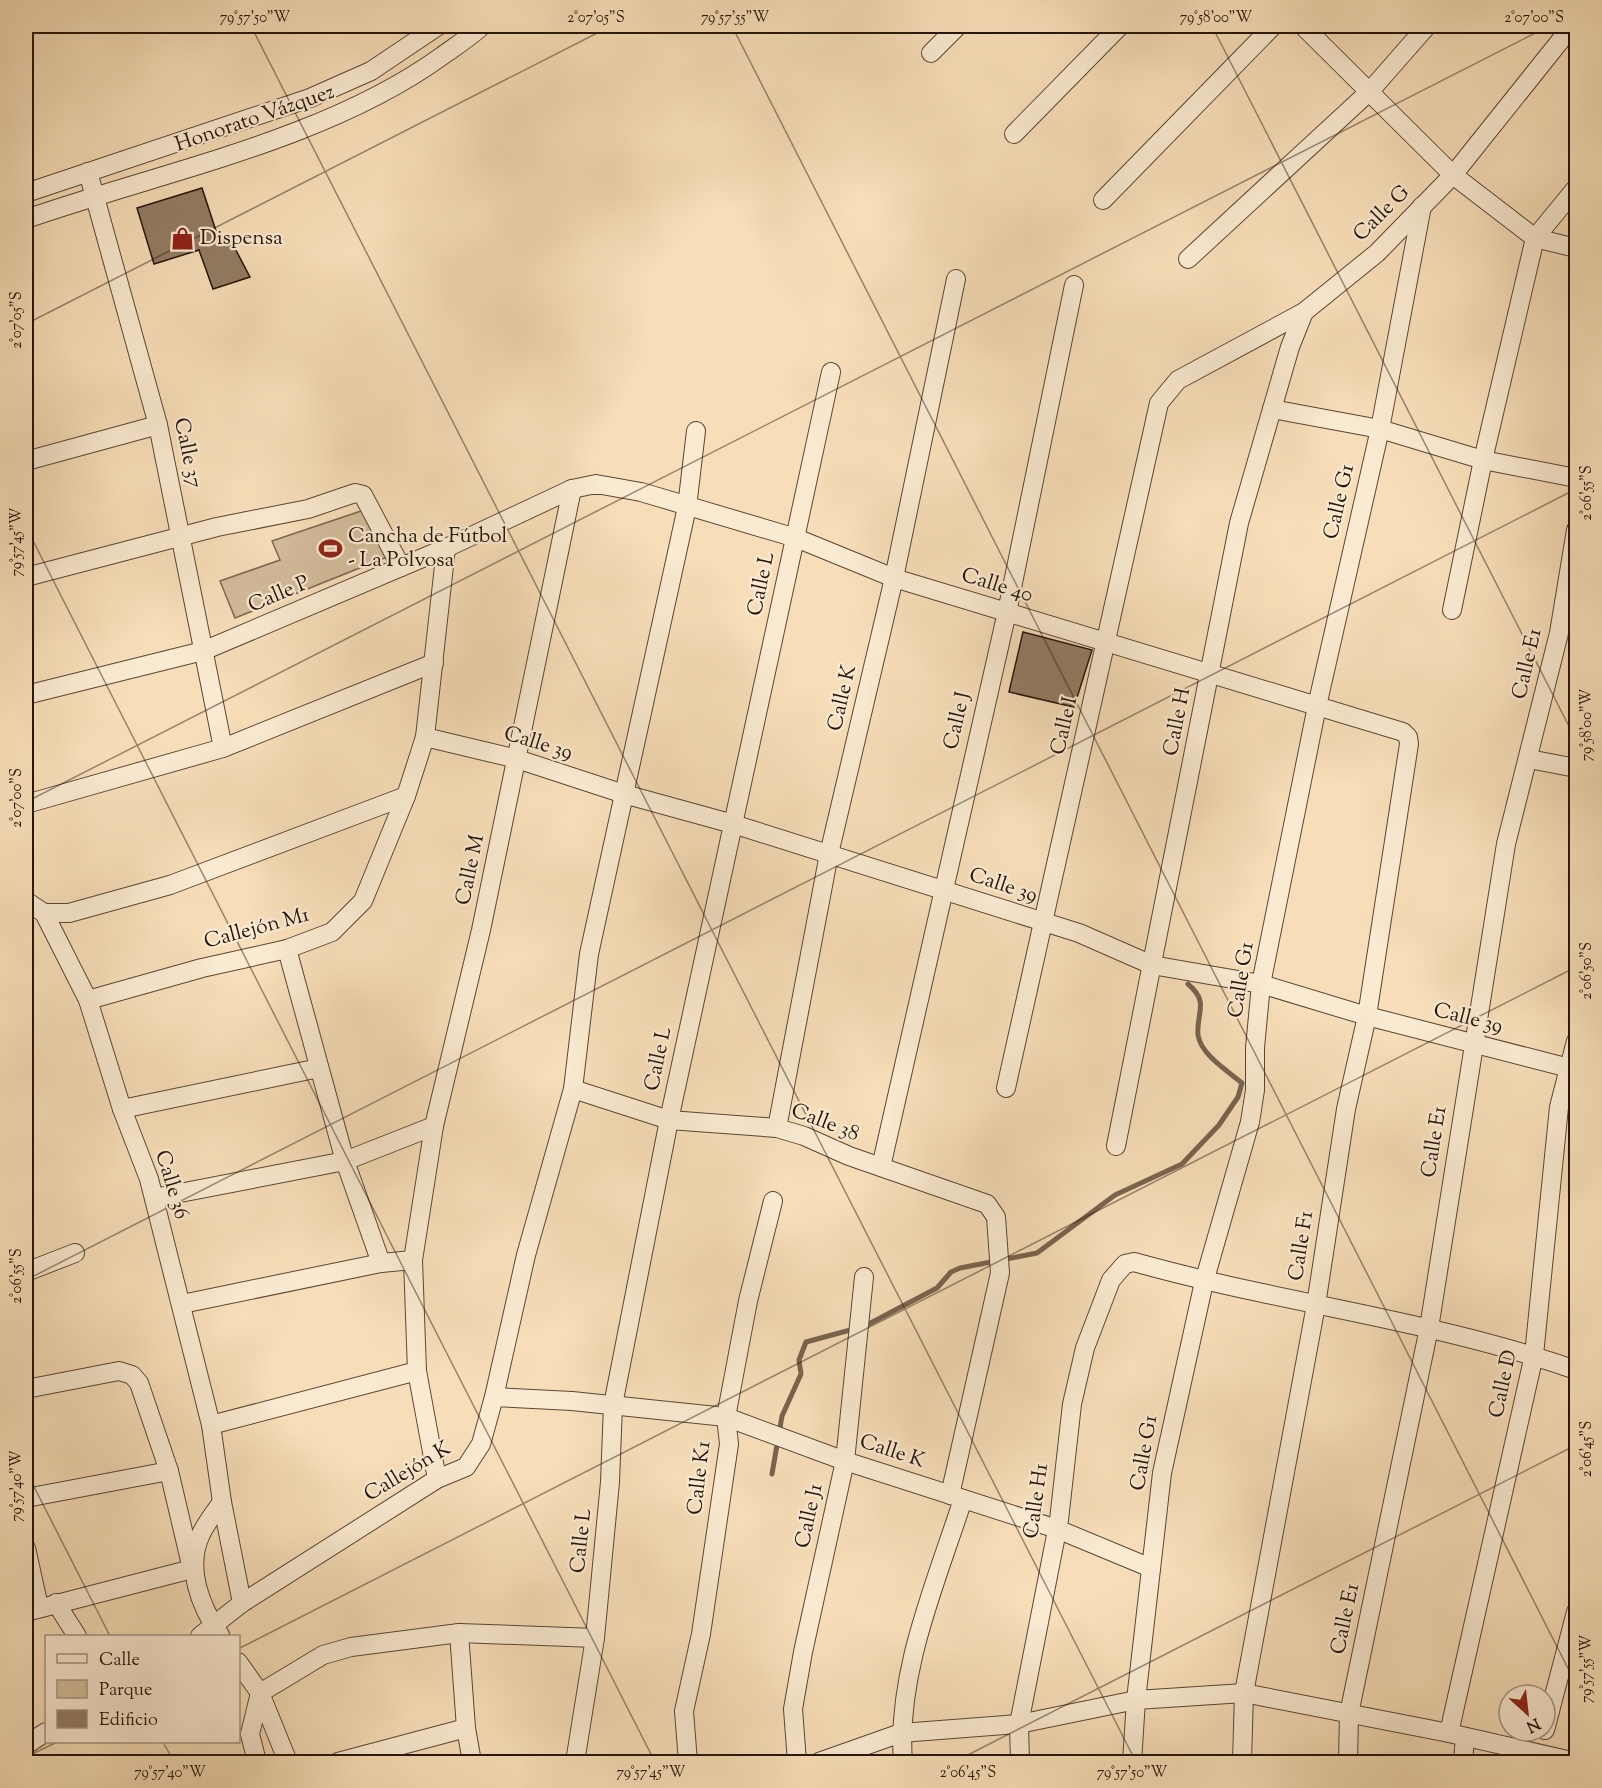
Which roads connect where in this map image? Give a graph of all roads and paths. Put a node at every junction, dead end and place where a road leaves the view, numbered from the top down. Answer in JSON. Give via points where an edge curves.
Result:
{"nodes":[{"id":1,"x":438,"y":26,"type":"edge"},
{"id":2,"x":482,"y":26,"type":"edge"},
{"id":3,"x":958,"y":26,"type":"edge"},
{"id":4,"x":1120,"y":26,"type":"edge"},
{"id":5,"x":1273,"y":26,"type":"edge"},
{"id":6,"x":1303,"y":26,"type":"edge"},
{"id":7,"x":1427,"y":26,"type":"edge"},
{"id":8,"x":1572,"y":26,"type":"edge"},
{"id":9,"x":931,"y":53,"type":"dead end"},
{"id":10,"x":1370,"y":91,"type":"junction"},
{"id":11,"x":1014,"y":134,"type":"dead end"},
{"id":12,"x":88,"y":172,"type":"junction"},
{"id":13,"x":1453,"y":175,"type":"junction"},
{"id":14,"x":1576,"y":188,"type":"edge"},
{"id":15,"x":26,"y":193,"type":"edge"},
{"id":16,"x":93,"y":196,"type":"junction"},
{"id":17,"x":1103,"y":200,"type":"dead end"},
{"id":18,"x":1422,"y":206,"type":"junction"},
{"id":19,"x":26,"y":219,"type":"edge"},
{"id":20,"x":1535,"y":238,"type":"junction"},
{"id":21,"x":1576,"y":248,"type":"edge"},
{"id":22,"x":1188,"y":259,"type":"dead end"},
{"id":23,"x":956,"y":279,"type":"dead end"},
{"id":24,"x":1074,"y":285,"type":"dead end"},
{"id":25,"x":1304,"y":312,"type":"junction"},
{"id":26,"x":831,"y":372,"type":"dead end"},
{"id":27,"x":1178,"y":380,"type":"joint"},
{"id":28,"x":1272,"y":409,"type":"junction"},
{"id":29,"x":159,"y":425,"type":"junction"},
{"id":30,"x":1380,"y":429,"type":"junction"},
{"id":31,"x":696,"y":431,"type":"dead end"},
{"id":32,"x":1483,"y":460,"type":"junction"},
{"id":33,"x":26,"y":461,"type":"edge"},
{"id":34,"x":1576,"y":478,"type":"edge"},
{"id":35,"x":572,"y":489,"type":"junction"},
{"id":36,"x":687,"y":507,"type":"junction"},
{"id":37,"x":1576,"y":530,"type":"edge"},
{"id":38,"x":181,"y":538,"type":"junction"},
{"id":39,"x":796,"y":538,"type":"junction"},
{"id":40,"x":446,"y":548,"type":"junction"},
{"id":41,"x":401,"y":567,"type":"junction"},
{"id":42,"x":26,"y":577,"type":"edge"},
{"id":43,"x":894,"y":578,"type":"junction"},
{"id":44,"x":1452,"y":610,"type":"dead end"},
{"id":45,"x":1007,"y":612,"type":"junction"},
{"id":46,"x":1107,"y":643,"type":"junction"},
{"id":47,"x":203,"y":651,"type":"junction"},
{"id":48,"x":434,"y":663,"type":"junction"},
{"id":49,"x":1211,"y":674,"type":"junction"},
{"id":50,"x":26,"y":695,"type":"edge"},
{"id":51,"x":1317,"y":706,"type":"junction"},
{"id":52,"x":425,"y":737,"type":"junction"},
{"id":53,"x":1408,"y":737,"type":"joint"},
{"id":54,"x":223,"y":748,"type":"junction"},
{"id":55,"x":517,"y":759,"type":"junction"},
{"id":56,"x":1529,"y":759,"type":"junction"},
{"id":57,"x":1576,"y":768,"type":"edge"},
{"id":58,"x":624,"y":794,"type":"junction"},
{"id":59,"x":406,"y":796,"type":"junction"},
{"id":60,"x":26,"y":804,"type":"edge"},
{"id":61,"x":733,"y":824,"type":"junction"},
{"id":62,"x":829,"y":854,"type":"junction"},
{"id":63,"x":942,"y":890,"type":"junction"},
{"id":64,"x":26,"y":901,"type":"edge"},
{"id":65,"x":44,"y":914,"type":"junction"},
{"id":66,"x":1044,"y":922,"type":"junction"},
{"id":67,"x":287,"y":949,"type":"junction"},
{"id":68,"x":1152,"y":965,"type":"junction"},
{"id":69,"x":1261,"y":984,"type":"junction"},
{"id":70,"x":88,"y":1000,"type":"junction"},
{"id":71,"x":1367,"y":1016,"type":"junction"},
{"id":72,"x":1576,"y":1041,"type":"edge"},
{"id":73,"x":1473,"y":1044,"type":"junction"},
{"id":74,"x":319,"y":1068,"type":"junction"},
{"id":75,"x":1569,"y":1068,"type":"junction"},
{"id":76,"x":1006,"y":1088,"type":"dead end"},
{"id":77,"x":573,"y":1089,"type":"junction"},
{"id":78,"x":122,"y":1109,"type":"junction"},
{"id":79,"x":669,"y":1120,"type":"junction"},
{"id":80,"x":434,"y":1126,"type":"junction"},
{"id":81,"x":777,"y":1128,"type":"junction"},
{"id":82,"x":1116,"y":1146,"type":"dead end"},
{"id":83,"x":345,"y":1161,"type":"junction"},
{"id":84,"x":881,"y":1167,"type":"junction"},
{"id":85,"x":154,"y":1198,"type":"junction"},
{"id":86,"x":772,"y":1201,"type":"dead end"},
{"id":87,"x":75,"y":1253,"type":"dead end"},
{"id":88,"x":413,"y":1260,"type":"junction"},
{"id":89,"x":381,"y":1263,"type":"junction"},
{"id":90,"x":26,"y":1272,"type":"edge"},
{"id":91,"x":864,"y":1277,"type":"dead end"},
{"id":92,"x":1203,"y":1282,"type":"junction"},
{"id":93,"x":182,"y":1304,"type":"junction"},
{"id":94,"x":1316,"y":1305,"type":"junction"},
{"id":95,"x":1429,"y":1328,"type":"junction"},
{"id":96,"x":1534,"y":1355,"type":"junction"},
{"id":97,"x":1576,"y":1370,"type":"edge"},
{"id":98,"x":417,"y":1371,"type":"junction"},
{"id":99,"x":26,"y":1389,"type":"edge"},
{"id":100,"x":494,"y":1397,"type":"junction"},
{"id":101,"x":613,"y":1405,"type":"junction"},
{"id":102,"x":726,"y":1417,"type":"junction"},
{"id":103,"x":210,"y":1425,"type":"junction"},
{"id":104,"x":845,"y":1461,"type":"junction"},
{"id":105,"x":169,"y":1471,"type":"junction"},
{"id":106,"x":437,"y":1479,"type":"junction"},
{"id":107,"x":956,"y":1497,"type":"junction"},
{"id":108,"x":26,"y":1498,"type":"edge"},
{"id":109,"x":222,"y":1502,"type":"junction"},
{"id":110,"x":1057,"y":1529,"type":"junction"},
{"id":111,"x":26,"y":1548,"type":"edge"},
{"id":112,"x":1151,"y":1568,"type":"junction"},
{"id":113,"x":192,"y":1569,"type":"junction"},
{"id":114,"x":242,"y":1603,"type":"junction"},
{"id":115,"x":40,"y":1608,"type":"edge"},
{"id":116,"x":1576,"y":1612,"type":"edge"},
{"id":117,"x":212,"y":1633,"type":"edge"},
{"id":118,"x":459,"y":1633,"type":"junction"},
{"id":119,"x":76,"y":1635,"type":"edge"},
{"id":120,"x":595,"y":1638,"type":"junction"},
{"id":121,"x":240,"y":1665,"type":"edge"},
{"id":122,"x":1557,"y":1684,"type":"edge"},
{"id":123,"x":260,"y":1693,"type":"junction"},
{"id":124,"x":1244,"y":1693,"type":"junction"},
{"id":125,"x":1136,"y":1700,"type":"junction"},
{"id":126,"x":1349,"y":1714,"type":"junction"},
{"id":127,"x":1018,"y":1724,"type":"junction"},
{"id":128,"x":466,"y":1728,"type":"junction"},
{"id":129,"x":45,"y":1733,"type":"edge"},
{"id":130,"x":901,"y":1733,"type":"junction"},
{"id":131,"x":1457,"y":1735,"type":"junction"},
{"id":132,"x":1541,"y":1743,"type":"edge"},
{"id":133,"x":26,"y":1745,"type":"edge"},
{"id":134,"x":1537,"y":1758,"type":"edge"},
{"id":135,"x":257,"y":1762,"type":"edge"},
{"id":136,"x":288,"y":1762,"type":"edge"},
{"id":137,"x":338,"y":1762,"type":"edge"},
{"id":138,"x":472,"y":1762,"type":"edge"},
{"id":139,"x":575,"y":1762,"type":"edge"},
{"id":140,"x":688,"y":1762,"type":"edge"},
{"id":141,"x":797,"y":1762,"type":"edge"},
{"id":142,"x":819,"y":1762,"type":"edge"},
{"id":143,"x":903,"y":1762,"type":"edge"},
{"id":144,"x":1020,"y":1762,"type":"edge"},
{"id":145,"x":1132,"y":1762,"type":"edge"},
{"id":146,"x":1242,"y":1762,"type":"edge"},
{"id":147,"x":1348,"y":1762,"type":"edge"},
{"id":148,"x":1462,"y":1762,"type":"edge"},
{"id":149,"x":1576,"y":1762,"type":"edge"}],
"edges":[{"from":1,"to":12,"type":"street","name":"Honorato Vázquez","via":[[371,71],[310,98]]},
{"from":2,"to":16,"type":"street","name":"Honorato Vázquez","via":[[412,78],[346,111],[259,144]]},
{"from":3,"to":9,"type":"street"},
{"from":4,"to":11,"type":"street"},
{"from":5,"to":17,"type":"street"},
{"from":6,"to":10,"type":"street"},
{"from":7,"to":10,"type":"street"},
{"from":8,"to":13,"type":"street","name":"Calle G"},
{"from":10,"to":13,"type":"street"},
{"from":10,"to":22,"type":"street"},
{"from":12,"to":15,"type":"street","name":"Honorato Vázquez"},
{"from":12,"to":16,"type":"street","name":"Calle 37"},
{"from":13,"to":18,"type":"street","name":"Calle G"},
{"from":13,"to":20,"type":"street"},
{"from":14,"to":20,"type":"street"},
{"from":16,"to":19,"type":"street","name":"Honorato Vázquez"},
{"from":16,"to":29,"type":"street","name":"Calle 37"},
{"from":18,"to":25,"type":"street","name":"Calle G","via":[[1377,253]]},
{"from":18,"to":30,"type":"street","name":"Calle G1"},
{"from":20,"to":21,"type":"street"},
{"from":20,"to":32,"type":"street"},
{"from":23,"to":43,"type":"street","name":"Calle K"},
{"from":24,"to":45,"type":"street","name":"Calle J"},
{"from":25,"to":27,"type":"street","name":"Calle G"},
{"from":25,"to":28,"type":"street","name":"Calle H"},
{"from":26,"to":39,"type":"street","name":"Calle L"},
{"from":27,"to":46,"type":"street","name":"Calle I","via":[[1159,403]]},
{"from":28,"to":30,"type":"street"},
{"from":28,"to":49,"type":"street","name":"Calle H","via":[[1239,523]]},
{"from":29,"to":33,"type":"street"},
{"from":29,"to":38,"type":"street","name":"Calle 37"},
{"from":30,"to":32,"type":"street"},
{"from":30,"to":51,"type":"street","name":"Calle G1"},
{"from":31,"to":36,"type":"street","name":"Callejón K"},
{"from":32,"to":34,"type":"street"},
{"from":32,"to":44,"type":"street"},
{"from":35,"to":36,"type":"street","name":"Calle 40","via":[[596,484],[641,492]]},
{"from":35,"to":40,"type":"street","name":"Calle P"},
{"from":35,"to":55,"type":"street","name":"Calle M"},
{"from":36,"to":39,"type":"street","name":"Calle 40"},
{"from":36,"to":58,"type":"street","name":"Callejón K"},
{"from":37,"to":56,"type":"street","name":"Calle E1","via":[[1559,633]]},
{"from":38,"to":41,"type":"street","via":[[355,493],[363,495]]},
{"from":38,"to":42,"type":"street"},
{"from":38,"to":47,"type":"street","name":"Calle 37"},
{"from":39,"to":43,"type":"street","name":"Calle 40"},
{"from":39,"to":61,"type":"street","name":"Calle L"},
{"from":40,"to":41,"type":"street","name":"Calle P"},
{"from":40,"to":48,"type":"street","name":"Callejón M1"},
{"from":41,"to":47,"type":"street","name":"Calle P"},
{"from":43,"to":45,"type":"street","name":"Calle 40"},
{"from":43,"to":62,"type":"street","name":"Calle K"},
{"from":45,"to":46,"type":"street","name":"Calle 40"},
{"from":45,"to":63,"type":"street","name":"Calle J"},
{"from":46,"to":49,"type":"street","name":"Calle 40"},
{"from":46,"to":66,"type":"street","name":"Calle I"},
{"from":47,"to":50,"type":"street","name":"Calle P"},
{"from":47,"to":54,"type":"street","name":"Calle 37"},
{"from":48,"to":52,"type":"street","name":"Callejón M1"},
{"from":48,"to":54,"type":"street"},
{"from":49,"to":51,"type":"street","name":"Calle 40"},
{"from":49,"to":68,"type":"street","name":"Calle H"},
{"from":51,"to":53,"type":"street","name":"Calle 40","via":[[1403,732]]},
{"from":51,"to":69,"type":"street","name":"Calle G1"},
{"from":52,"to":55,"type":"street","name":"Calle 39"},
{"from":52,"to":59,"type":"street","name":"Callejón M1"},
{"from":53,"to":71,"type":"street","name":"Calle F1"},
{"from":54,"to":60,"type":"street"},
{"from":55,"to":58,"type":"street","name":"Calle 39"},
{"from":55,"to":80,"type":"street","name":"Calle M","via":[[482,930]]},
{"from":56,"to":57,"type":"street"},
{"from":56,"to":73,"type":"street","name":"Calle E1","via":[[1506,844]]},
{"from":58,"to":61,"type":"street","name":"Calle 39"},
{"from":58,"to":77,"type":"street","name":"Callejón K","via":[[589,954]]},
{"from":59,"to":65,"type":"street","via":[[170,885],[69,913]]},
{"from":59,"to":67,"type":"street","name":"Callejón M1","via":[[363,901],[332,932]]},
{"from":61,"to":62,"type":"street","name":"Calle 39"},
{"from":61,"to":79,"type":"street","name":"Calle L"},
{"from":62,"to":63,"type":"street","name":"Calle 39"},
{"from":62,"to":81,"type":"street","name":"Calle K"},
{"from":63,"to":66,"type":"street","name":"Calle 39"},
{"from":63,"to":84,"type":"street","name":"Calle J"},
{"from":64,"to":65,"type":"street","name":"Calle 36"},
{"from":65,"to":70,"type":"street","name":"Calle 36"},
{"from":66,"to":68,"type":"street","name":"Calle 39"},
{"from":66,"to":76,"type":"street","name":"Calle I"},
{"from":67,"to":70,"type":"street","name":"Callejón M1"},
{"from":67,"to":74,"type":"street"},
{"from":68,"to":69,"type":"street","name":"Calle 39"},
{"from":68,"to":82,"type":"street","name":"Calle H"},
{"from":69,"to":71,"type":"street","name":"Calle 39"},
{"from":69,"to":92,"type":"street","name":"Calle G1","via":[[1250,1122]]},
{"from":70,"to":78,"type":"street","name":"Calle 36"},
{"from":71,"to":73,"type":"street","name":"Calle 39"},
{"from":71,"to":94,"type":"street","name":"Calle F1","via":[[1346,1109]]},
{"from":72,"to":75,"type":"street","name":"Calle D"},
{"from":73,"to":75,"type":"street","name":"Calle 39"},
{"from":73,"to":95,"type":"street","name":"Calle E1"},
{"from":74,"to":78,"type":"street"},
{"from":74,"to":83,"type":"street"},
{"from":75,"to":96,"type":"street","name":"Calle D","via":[[1559,1107]]},
{"from":77,"to":79,"type":"street","name":"Calle 38"},
{"from":77,"to":100,"type":"street","name":"Callejón K","via":[[526,1254]]},
{"from":78,"to":85,"type":"street","name":"Calle 36"},
{"from":79,"to":81,"type":"street","name":"Calle 38"},
{"from":79,"to":101,"type":"street","name":"Calle L"},
{"from":80,"to":83,"type":"street"},
{"from":80,"to":88,"type":"street","name":"Calle M"},
{"from":81,"to":84,"type":"street","name":"Calle 38"},
{"from":83,"to":85,"type":"street"},
{"from":83,"to":89,"type":"street"},
{"from":84,"to":107,"type":"street","name":"Calle 38","via":[[987,1204],[996,1217],[1000,1273]]},
{"from":85,"to":93,"type":"street","name":"Calle 36"},
{"from":86,"to":102,"type":"street","name":"Calle K1"},
{"from":87,"to":90,"type":"street"},
{"from":88,"to":89,"type":"street"},
{"from":88,"to":98,"type":"street","name":"Calle M"},
{"from":89,"to":93,"type":"street"},
{"from":91,"to":104,"type":"street","name":"Calle J1"},
{"from":92,"to":94,"type":"street"},
{"from":92,"to":110,"type":"street","name":"Calle H1","via":[[1134,1262],[1125,1264],[1111,1280],[1085,1348],[1072,1404]]},
{"from":92,"to":112,"type":"street","name":"Calle G1","via":[[1162,1473]]},
{"from":93,"to":103,"type":"street","name":"Calle 36"},
{"from":94,"to":95,"type":"street"},
{"from":94,"to":124,"type":"street","name":"Calle F1"},
{"from":95,"to":96,"type":"street"},
{"from":95,"to":126,"type":"street","name":"Calle E1"},
{"from":96,"to":97,"type":"street"},
{"from":96,"to":131,"type":"street","name":"Calle D"},
{"from":98,"to":103,"type":"street"},
{"from":98,"to":106,"type":"street","name":"Calle M"},
{"from":99,"to":105,"type":"street","via":[[119,1371],[132,1375],[140,1383]]},
{"from":100,"to":101,"type":"street"},
{"from":100,"to":106,"type":"street","name":"Callejón K","via":[[481,1444],[466,1467]]},
{"from":101,"to":102,"type":"street","name":"Calle K"},
{"from":101,"to":120,"type":"street","name":"Calle L"},
{"from":102,"to":104,"type":"street","name":"Calle K"},
{"from":102,"to":140,"type":"street","name":"Calle K1","via":[[729,1444],[701,1634],[684,1711]]},
{"from":103,"to":109,"type":"street","name":"Calle 36"},
{"from":104,"to":107,"type":"street","name":"Calle K"},
{"from":104,"to":141,"type":"street","name":"Calle J1","via":[[795,1698]]},
{"from":105,"to":108,"type":"street"},
{"from":105,"to":113,"type":"street"},
{"from":106,"to":114,"type":"street","name":"Callejón K"},
{"from":107,"to":110,"type":"street","name":"Calle K"},
{"from":107,"to":130,"type":"street","name":"Calle 38","via":[[914,1654]]},
{"from":109,"to":113,"type":"street","via":[[200,1534]]},
{"from":109,"to":114,"type":"street","name":"Calle 36"},
{"from":110,"to":112,"type":"street","name":"Calle K"},
{"from":110,"to":127,"type":"street","name":"Calle H1"},
{"from":111,"to":115,"type":"street"},
{"from":112,"to":125,"type":"street","name":"Calle G1"},
{"from":113,"to":115,"type":"street"},
{"from":113,"to":117,"type":"street"},
{"from":114,"to":117,"type":"street"},
{"from":115,"to":119,"type":"street"},
{"from":116,"to":122,"type":"street"},
{"from":118,"to":120,"type":"street"},
{"from":118,"to":123,"type":"street","via":[[351,1647],[323,1655]]},
{"from":118,"to":128,"type":"street"},
{"from":120,"to":139,"type":"street","name":"Calle L"},
{"from":121,"to":123,"type":"street"},
{"from":123,"to":135,"type":"street","via":[[250,1734]]},
{"from":123,"to":136,"type":"street"},
{"from":124,"to":125,"type":"street"},
{"from":124,"to":126,"type":"street"},
{"from":124,"to":146,"type":"street","name":"Calle F1"},
{"from":125,"to":127,"type":"street"},
{"from":125,"to":145,"type":"street","name":"Calle G1"},
{"from":126,"to":131,"type":"street"},
{"from":126,"to":147,"type":"street","name":"Calle E1"},
{"from":127,"to":130,"type":"street"},
{"from":127,"to":144,"type":"street","name":"Calle H1"},
{"from":128,"to":137,"type":"street"},
{"from":128,"to":138,"type":"street"},
{"from":129,"to":133,"type":"street"},
{"from":130,"to":142,"type":"street"},
{"from":130,"to":143,"type":"street","name":"Calle 38"},
{"from":131,"to":134,"type":"street"},
{"from":131,"to":148,"type":"street","name":"Calle D"},
{"from":132,"to":134,"type":"street"},
{"from":134,"to":149,"type":"street"}]}
